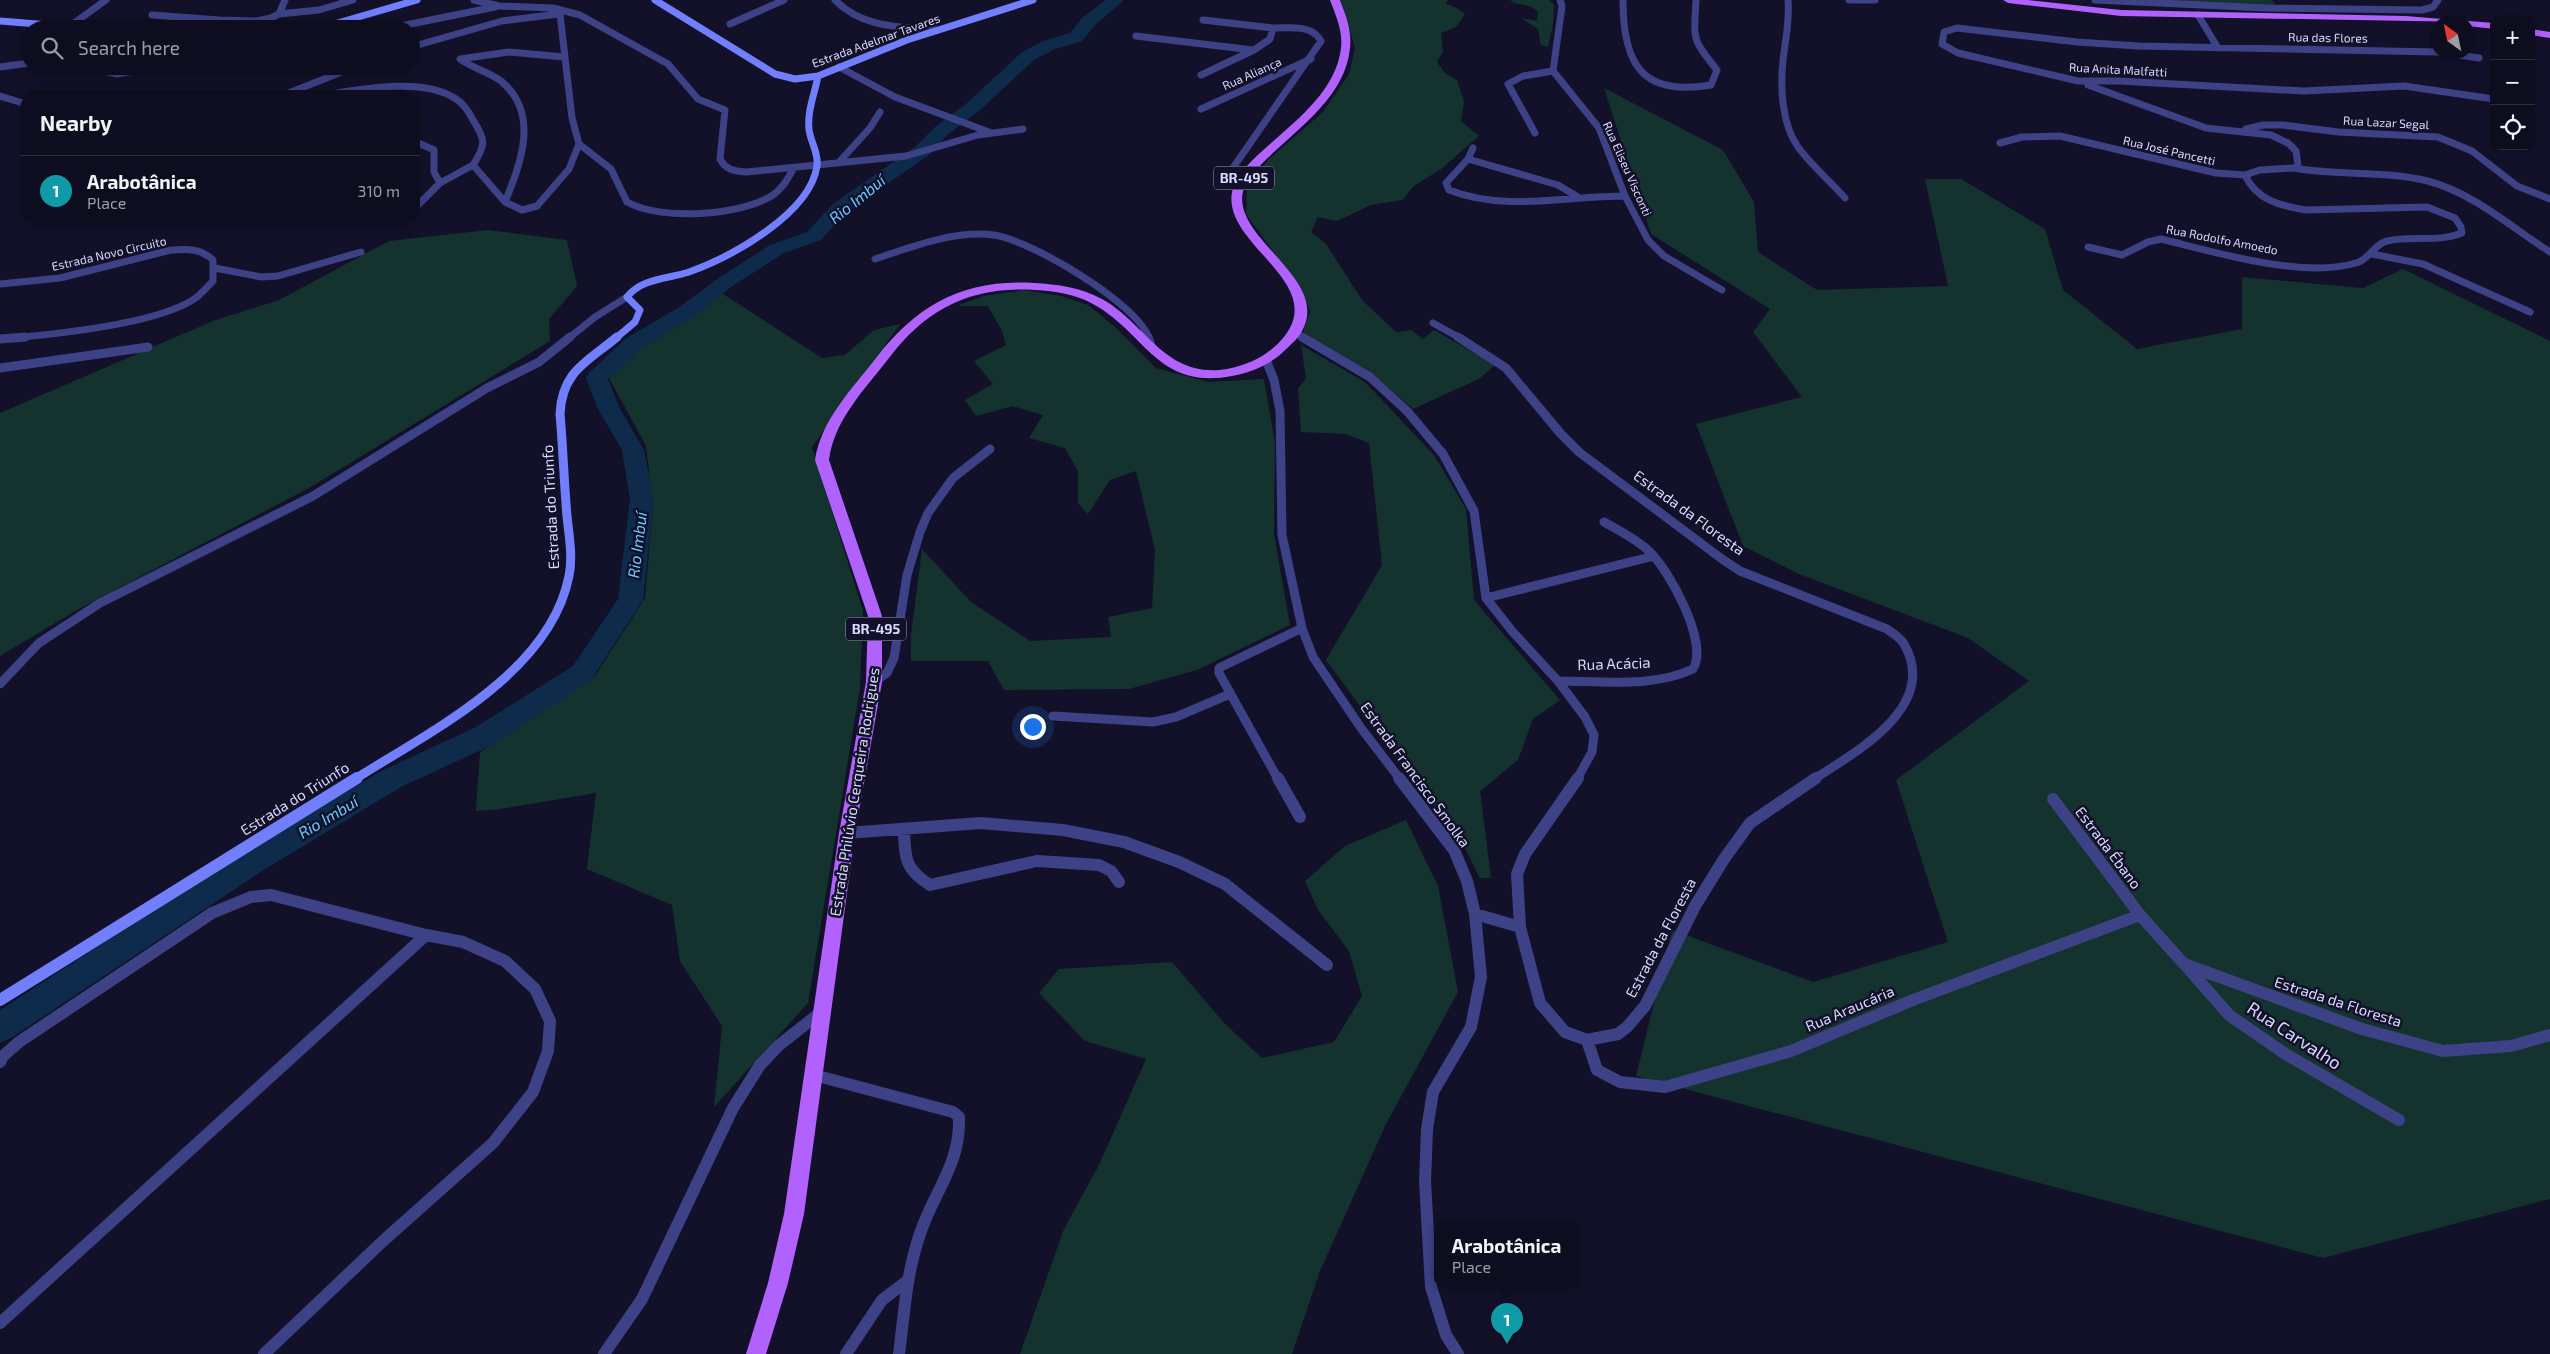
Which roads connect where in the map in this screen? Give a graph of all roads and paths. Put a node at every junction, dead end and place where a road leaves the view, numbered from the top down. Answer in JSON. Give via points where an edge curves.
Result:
{"nodes":[{"id":1,"x":106,"y":0,"type":"edge"},
{"id":2,"x":284,"y":0,"type":"edge"},
{"id":3,"x":353,"y":0,"type":"edge"},
{"id":4,"x":417,"y":0,"type":"edge"},
{"id":5,"x":474,"y":0,"type":"edge"},
{"id":6,"x":655,"y":0,"type":"edge"},
{"id":7,"x":784,"y":0,"type":"edge"},
{"id":8,"x":835,"y":0,"type":"edge"},
{"id":9,"x":1033,"y":0,"type":"edge"},
{"id":10,"x":1335,"y":0,"type":"edge"},
{"id":11,"x":1560,"y":0,"type":"edge"},
{"id":12,"x":1623,"y":0,"type":"edge"},
{"id":13,"x":1696,"y":0,"type":"edge"},
{"id":14,"x":1788,"y":0,"type":"edge"},
{"id":15,"x":1849,"y":0,"type":"edge"},
{"id":16,"x":1875,"y":0,"type":"edge"},
{"id":17,"x":2008,"y":0,"type":"edge"},
{"id":18,"x":2095,"y":0,"type":"edge"},
{"id":19,"x":2438,"y":0,"type":"edge"},
{"id":20,"x":499,"y":6,"type":"junction"},
{"id":21,"x":573,"y":12,"type":"junction"},
{"id":22,"x":279,"y":14,"type":"junction"},
{"id":23,"x":560,"y":14,"type":"junction"},
{"id":24,"x":152,"y":15,"type":"dead end"},
{"id":25,"x":2198,"y":15,"type":"junction"},
{"id":26,"x":78,"y":20,"type":"edge"},
{"id":27,"x":227,"y":20,"type":"edge"},
{"id":28,"x":266,"y":20,"type":"edge"},
{"id":29,"x":348,"y":20,"type":"edge"},
{"id":30,"x":1203,"y":20,"type":"dead end"},
{"id":31,"x":2430,"y":20,"type":"edge"},
{"id":32,"x":0,"y":21,"type":"edge"},
{"id":33,"x":20,"y":22,"type":"edge"},
{"id":34,"x":420,"y":22,"type":"edge"},
{"id":35,"x":730,"y":24,"type":"dead end"},
{"id":36,"x":2475,"y":24,"type":"edge"},
{"id":37,"x":2490,"y":26,"type":"edge"},
{"id":38,"x":1273,"y":28,"type":"junction"},
{"id":39,"x":937,"y":30,"type":"junction"},
{"id":40,"x":2535,"y":33,"type":"edge"},
{"id":41,"x":2550,"y":35,"type":"edge"},
{"id":42,"x":1136,"y":36,"type":"dead end"},
{"id":43,"x":420,"y":44,"type":"edge"},
{"id":44,"x":2218,"y":48,"type":"junction"},
{"id":45,"x":1254,"y":50,"type":"junction"},
{"id":46,"x":2430,"y":52,"type":"edge"},
{"id":47,"x":564,"y":57,"type":"junction"},
{"id":48,"x":2475,"y":57,"type":"edge"},
{"id":49,"x":1312,"y":58,"type":"junction"},
{"id":50,"x":2479,"y":58,"type":"dead end"},
{"id":51,"x":20,"y":64,"type":"edge"},
{"id":52,"x":0,"y":67,"type":"edge"},
{"id":53,"x":839,"y":67,"type":"junction"},
{"id":54,"x":1553,"y":71,"type":"junction"},
{"id":55,"x":334,"y":75,"type":"edge"},
{"id":56,"x":1201,"y":75,"type":"dead end"},
{"id":57,"x":818,"y":76,"type":"junction"},
{"id":58,"x":2078,"y":82,"type":"junction"},
{"id":59,"x":296,"y":90,"type":"edge"},
{"id":60,"x":370,"y":90,"type":"edge"},
{"id":61,"x":0,"y":96,"type":"edge"},
{"id":62,"x":2490,"y":98,"type":"edge"},
{"id":63,"x":20,"y":102,"type":"edge"},
{"id":64,"x":1201,"y":109,"type":"dead end"},
{"id":65,"x":880,"y":112,"type":"dead end"},
{"id":66,"x":1023,"y":129,"type":"dead end"},
{"id":67,"x":2235,"y":131,"type":"junction"},
{"id":68,"x":989,"y":132,"type":"junction"},
{"id":69,"x":1535,"y":133,"type":"dead end"},
{"id":70,"x":2000,"y":143,"type":"dead end"},
{"id":71,"x":420,"y":144,"type":"edge"},
{"id":72,"x":579,"y":144,"type":"junction"},
{"id":73,"x":1473,"y":148,"type":"dead end"},
{"id":74,"x":1468,"y":159,"type":"junction"},
{"id":75,"x":840,"y":161,"type":"junction"},
{"id":76,"x":472,"y":165,"type":"junction"},
{"id":77,"x":817,"y":166,"type":"junction"},
{"id":78,"x":794,"y":168,"type":"junction"},
{"id":79,"x":2294,"y":168,"type":"junction"},
{"id":80,"x":2245,"y":175,"type":"junction"},
{"id":81,"x":1241,"y":182,"type":"junction"},
{"id":82,"x":440,"y":183,"type":"junction"},
{"id":83,"x":1578,"y":196,"type":"junction"},
{"id":84,"x":1625,"y":196,"type":"junction"},
{"id":85,"x":1845,"y":198,"type":"dead end"},
{"id":86,"x":2550,"y":199,"type":"edge"},
{"id":87,"x":420,"y":202,"type":"edge"},
{"id":88,"x":505,"y":202,"type":"junction"},
{"id":89,"x":2088,"y":247,"type":"dead end"},
{"id":90,"x":361,"y":252,"type":"dead end"},
{"id":91,"x":2550,"y":252,"type":"edge"},
{"id":92,"x":2372,"y":254,"type":"junction"},
{"id":93,"x":875,"y":259,"type":"dead end"},
{"id":94,"x":215,"y":268,"type":"junction"},
{"id":95,"x":0,"y":284,"type":"edge"},
{"id":96,"x":1722,"y":290,"type":"dead end"},
{"id":97,"x":627,"y":298,"type":"junction"},
{"id":98,"x":2530,"y":312,"type":"dead end"},
{"id":99,"x":1433,"y":323,"type":"dead end"},
{"id":100,"x":1296,"y":333,"type":"junction"},
{"id":101,"x":0,"y":339,"type":"edge"},
{"id":102,"x":148,"y":347,"type":"dead end"},
{"id":103,"x":1152,"y":348,"type":"junction"},
{"id":104,"x":1266,"y":360,"type":"junction"},
{"id":105,"x":0,"y":368,"type":"edge"},
{"id":106,"x":990,"y":449,"type":"dead end"},
{"id":107,"x":1604,"y":522,"type":"dead end"},
{"id":108,"x":1654,"y":556,"type":"junction"},
{"id":109,"x":1486,"y":598,"type":"junction"},
{"id":110,"x":1302,"y":628,"type":"junction"},
{"id":111,"x":1558,"y":681,"type":"junction"},
{"id":112,"x":874,"y":682,"type":"junction"},
{"id":113,"x":0,"y":684,"type":"edge"},
{"id":114,"x":1230,"y":694,"type":"junction"},
{"id":115,"x":1053,"y":716,"type":"dead end"},
{"id":116,"x":2053,"y":799,"type":"dead end"},
{"id":117,"x":1300,"y":818,"type":"dead end"},
{"id":118,"x":904,"y":829,"type":"junction"},
{"id":119,"x":847,"y":833,"type":"junction"},
{"id":120,"x":1118,"y":882,"type":"dead end"},
{"id":121,"x":1475,"y":914,"type":"junction"},
{"id":122,"x":2140,"y":915,"type":"junction"},
{"id":123,"x":1520,"y":927,"type":"junction"},
{"id":124,"x":426,"y":935,"type":"junction"},
{"id":125,"x":2184,"y":964,"type":"junction"},
{"id":126,"x":1327,"y":965,"type":"dead end"},
{"id":127,"x":0,"y":1000,"type":"edge"},
{"id":128,"x":821,"y":1012,"type":"junction"},
{"id":129,"x":2550,"y":1036,"type":"edge"},
{"id":130,"x":1587,"y":1040,"type":"junction"},
{"id":131,"x":0,"y":1062,"type":"edge"},
{"id":132,"x":814,"y":1075,"type":"junction"},
{"id":133,"x":2399,"y":1120,"type":"dead end"},
{"id":134,"x":907,"y":1281,"type":"junction"},
{"id":135,"x":0,"y":1323,"type":"edge"},
{"id":136,"x":264,"y":1354,"type":"edge"},
{"id":137,"x":604,"y":1354,"type":"edge"},
{"id":138,"x":756,"y":1354,"type":"edge"},
{"id":139,"x":846,"y":1354,"type":"edge"},
{"id":140,"x":898,"y":1354,"type":"edge"},
{"id":141,"x":1458,"y":1354,"type":"edge"}],
"edges":[{"from":1,"to":26,"type":"street"},
{"from":2,"to":22,"type":"street"},
{"from":3,"to":22,"type":"street","via":[[318,10]]},
{"from":4,"to":29,"type":"street"},
{"from":5,"to":20,"type":"street"},
{"from":6,"to":57,"type":"street","name":"Estrada Adelmar Tavares","via":[[775,74],[795,78]]},
{"from":7,"to":35,"type":"street"},
{"from":8,"to":39,"type":"street","via":[[853,16],[884,24]]},
{"from":9,"to":39,"type":"street","name":"Estrada Adelmar Tavares"},
{"from":10,"to":81,"type":"main road","number":"BR-495","via":[[1347,42],[1341,70],[1314,109],[1259,160]]},
{"from":11,"to":54,"type":"street","via":[[1562,6]]},
{"from":12,"to":13,"type":"street","via":[[1626,46],[1639,68],[1660,84],[1697,88],[1711,85],[1717,70],[1697,46],[1694,37]]},
{"from":14,"to":85,"type":"street","via":[[1790,20],[1783,62],[1783,95],[1791,135],[1797,146]]},
{"from":15,"to":16,"type":"street"},
{"from":17,"to":25,"type":"main road"},
{"from":18,"to":19,"type":"street","via":[[2265,8],[2422,10],[2433,7]]},
{"from":20,"to":21,"type":"street"},
{"from":20,"to":34,"type":"street"},
{"from":21,"to":23,"type":"street"},
{"from":21,"to":78,"type":"street","via":[[668,64],[698,99],[724,110],[720,141],[720,159],[724,166],[746,172]]},
{"from":22,"to":28,"type":"street"},
{"from":23,"to":43,"type":"street","via":[[497,21]]},
{"from":23,"to":47,"type":"street"},
{"from":24,"to":27,"type":"street"},
{"from":25,"to":31,"type":"main road"},
{"from":25,"to":44,"type":"street"},
{"from":30,"to":38,"type":"street"},
{"from":32,"to":33,"type":"street"},
{"from":36,"to":37,"type":"main road"},
{"from":38,"to":45,"type":"street","via":[[1270,39]]},
{"from":38,"to":49,"type":"street","via":[[1312,30],[1316,33],[1321,41]]},
{"from":39,"to":53,"type":"street","name":"Estrada Adelmar Tavares"},
{"from":40,"to":41,"type":"main road"},
{"from":42,"to":45,"type":"street"},
{"from":44,"to":46,"type":"street","name":"Rua das Flores"},
{"from":44,"to":58,"type":"street","name":"Rua Anita Malfatti","via":[[2077,42],[1957,28],[1944,32],[1942,44],[1947,49]]},
{"from":45,"to":56,"type":"street"},
{"from":47,"to":72,"type":"street"},
{"from":47,"to":88,"type":"street","via":[[509,52],[460,59],[507,85],[518,100],[525,119],[523,149]]},
{"from":48,"to":50,"type":"street","name":"Rua das Flores"},
{"from":49,"to":64,"type":"street","name":"Rua Aliança"},
{"from":49,"to":81,"type":"street","via":[[1236,160],[1228,174],[1232,180]]},
{"from":51,"to":52,"type":"street"},
{"from":53,"to":57,"type":"street","name":"Estrada Adelmar Tavares"},
{"from":53,"to":68,"type":"street","via":[[895,97]]},
{"from":54,"to":69,"type":"street","via":[[1524,76],[1508,84]]},
{"from":54,"to":84,"type":"street","name":"Rua Eliseu Visconti","via":[[1599,128]]},
{"from":55,"to":59,"type":"street"},
{"from":57,"to":77,"type":"street","via":[[809,128]]},
{"from":58,"to":62,"type":"street","name":"Rua Anita Malfatti","via":[[2304,91],[2404,86]]},
{"from":58,"to":67,"type":"street","via":[[2206,128]]},
{"from":60,"to":76,"type":"street","via":[[417,87],[454,98],[472,118],[485,145]]},
{"from":61,"to":63,"type":"street"},
{"from":65,"to":75,"type":"street"},
{"from":66,"to":68,"type":"street"},
{"from":67,"to":79,"type":"street","via":[[2271,135],[2288,143],[2299,160]]},
{"from":67,"to":86,"type":"street","name":"Rua Lazar Segal","via":[[2262,125],[2283,125],[2338,132],[2438,137],[2472,151],[2517,186]]},
{"from":68,"to":75,"type":"street","via":[[906,156]]},
{"from":70,"to":80,"type":"street","name":"Rua José Pancetti","via":[[2022,136],[2060,136],[2200,170]]},
{"from":71,"to":82,"type":"street","via":[[434,150],[434,172]]},
{"from":72,"to":78,"type":"street","via":[[611,169],[627,202],[649,210],[714,213],[736,210],[779,190],[789,180]]},
{"from":72,"to":88,"type":"street","via":[[570,169],[537,206],[522,210]]},
{"from":73,"to":74,"type":"street"},
{"from":74,"to":83,"type":"street","via":[[1558,185]]},
{"from":74,"to":83,"type":"street","via":[[1446,183],[1449,190],[1486,200],[1518,202]]},
{"from":75,"to":77,"type":"street"},
{"from":76,"to":82,"type":"street"},
{"from":76,"to":88,"type":"street"},
{"from":77,"to":78,"type":"street"},
{"from":77,"to":97,"type":"street","via":[[815,176],[802,197],[779,222],[709,264],[647,283],[629,293]]},
{"from":79,"to":80,"type":"street","name":"Rua José Pancetti","via":[[2260,170]]},
{"from":79,"to":91,"type":"street","name":"Rua José Pancetti","via":[[2327,174],[2413,178],[2444,186]]},
{"from":80,"to":92,"type":"street","name":"Rua Rodolfo Amoedo","via":[[2253,191],[2294,209],[2427,207],[2451,215],[2462,227],[2462,233],[2454,237],[2384,242]]},
{"from":81,"to":100,"type":"main road","number":"BR-495","via":[[1236,192],[1238,212],[1298,293],[1303,313]]},
{"from":82,"to":87,"type":"street"},
{"from":83,"to":84,"type":"street"},
{"from":84,"to":96,"type":"street","name":"Rua Eliseu Visconti","via":[[1648,240],[1664,256]]},
{"from":89,"to":92,"type":"street","name":"Rua Rodolfo Amoedo","via":[[2122,255],[2161,239],[2260,261],[2337,267],[2357,263]]},
{"from":90,"to":94,"type":"street","via":[[278,276],[261,277]]},
{"from":92,"to":98,"type":"street","via":[[2423,264]]},
{"from":93,"to":103,"type":"street","via":[[945,238],[995,235],[1011,239],[1076,274],[1126,309],[1144,326]]},
{"from":94,"to":95,"type":"street","name":"Estrada Novo Circuito","via":[[212,258],[206,253],[179,249],[78,274]]},
{"from":94,"to":101,"type":"street","via":[[213,280],[205,291],[168,312],[92,327]]},
{"from":97,"to":113,"type":"street","via":[[595,317],[540,362],[487,388],[348,476],[100,603],[39,643]]},
{"from":97,"to":127,"type":"street","name":"Estrada do Triunfo","via":[[640,310],[635,322],[572,374],[561,395],[569,576],[562,599],[535,646],[484,696],[435,729]]},
{"from":99,"to":130,"type":"street","name":"Estrada da Floresta","via":[[1487,353],[1506,368],[1552,426],[1579,452],[1722,558],[1740,571],[1887,629],[1904,643],[1912,669],[1911,689],[1899,714],[1866,745],[1750,823],[1695,906],[1645,1006],[1627,1027],[1618,1034]]},
{"from":100,"to":104,"type":"main road","number":"BR-495"},
{"from":100,"to":109,"type":"street","via":[[1370,377],[1407,411],[1443,454],[1474,511]]},
{"from":102,"to":105,"type":"street"},
{"from":103,"to":104,"type":"main road","name":"Estrada Philúvio Cerqueira Rodrigues","number":"BR-495","via":[[1181,368],[1205,374],[1236,372]]},
{"from":103,"to":112,"type":"main road","name":"Estrada Philúvio Cerqueira Rodrigues","number":"BR-495","via":[[1120,316],[1097,301],[1076,293],[1024,285],[990,287],[946,300],[916,320],[895,341],[845,409],[822,450],[822,460],[875,616]]},
{"from":104,"to":110,"type":"street","name":"Estrada Francisco Smolka","via":[[1280,411],[1282,535]]},
{"from":106,"to":112,"type":"street","via":[[962,469],[933,501],[918,534],[902,599],[894,656],[888,672]]},
{"from":107,"to":108,"type":"street","name":"Rua Acácia"},
{"from":108,"to":109,"type":"street"},
{"from":108,"to":111,"type":"street","name":"Rua Acácia","via":[[1683,601],[1694,628],[1699,661],[1694,668],[1652,680]]},
{"from":109,"to":111,"type":"street"},
{"from":110,"to":114,"type":"street","via":[[1219,668]]},
{"from":110,"to":121,"type":"street","name":"Estrada Francisco Smolka","via":[[1313,657],[1361,728],[1454,850],[1467,881]]},
{"from":111,"to":123,"type":"street","via":[[1594,735],[1592,752],[1561,806],[1525,854],[1518,874]]},
{"from":112,"to":119,"type":"main road","name":"Estrada Philúvio Cerqueira Rodrigues","number":"BR-495"},
{"from":114,"to":115,"type":"street","via":[[1176,717],[1153,722]]},
{"from":114,"to":117,"type":"street"},
{"from":116,"to":122,"type":"street","name":"Estrada Ébano"},
{"from":118,"to":119,"type":"street"},
{"from":118,"to":120,"type":"street","via":[[905,862],[914,876],[930,885],[1037,861],[1099,864],[1112,871]]},
{"from":118,"to":126,"type":"street","via":[[981,823],[1064,830],[1124,842],[1179,862],[1225,884]]},
{"from":119,"to":128,"type":"main road","name":"Estrada Philúvio Cerqueira Rodrigues","number":"BR-495"},
{"from":121,"to":123,"type":"street"},
{"from":121,"to":141,"type":"street","name":"Estrada Francisco Smolka","via":[[1481,977],[1471,1027],[1433,1092],[1427,1129],[1425,1181],[1431,1287],[1446,1335]]},
{"from":122,"to":125,"type":"street","name":"Estrada da Floresta"},
{"from":122,"to":130,"type":"street","name":"Rua Araucária","via":[[1912,1000],[1791,1052],[1666,1087],[1620,1082],[1597,1070]]},
{"from":123,"to":130,"type":"street","via":[[1540,1003],[1565,1032]]},
{"from":124,"to":131,"type":"street","via":[[271,895],[251,897],[212,913],[19,1042]]},
{"from":124,"to":135,"type":"street"},
{"from":124,"to":136,"type":"street","via":[[463,942],[505,960],[535,989],[550,1021],[543,1068],[533,1092],[493,1143]]},
{"from":125,"to":129,"type":"street","name":"Estrada da Floresta","via":[[2362,1029],[2443,1051],[2511,1046]]},
{"from":125,"to":133,"type":"street","name":"Rua Carvalho","via":[[2229,1015],[2286,1055]]},
{"from":128,"to":132,"type":"main road","name":"Estrada Philúvio Cerqueira Rodrigues","number":"BR-495"},
{"from":128,"to":137,"type":"street","via":[[778,1046],[755,1072],[733,1108],[642,1299]]},
{"from":132,"to":134,"type":"street","via":[[953,1112],[959,1117],[961,1127],[956,1155],[919,1236]]},
{"from":132,"to":138,"type":"main road","name":"Estrada Philúvio Cerqueira Rodrigues","number":"BR-495","via":[[794,1214],[778,1283]]},
{"from":134,"to":139,"type":"street","via":[[882,1300]]},
{"from":134,"to":140,"type":"street"}]}
